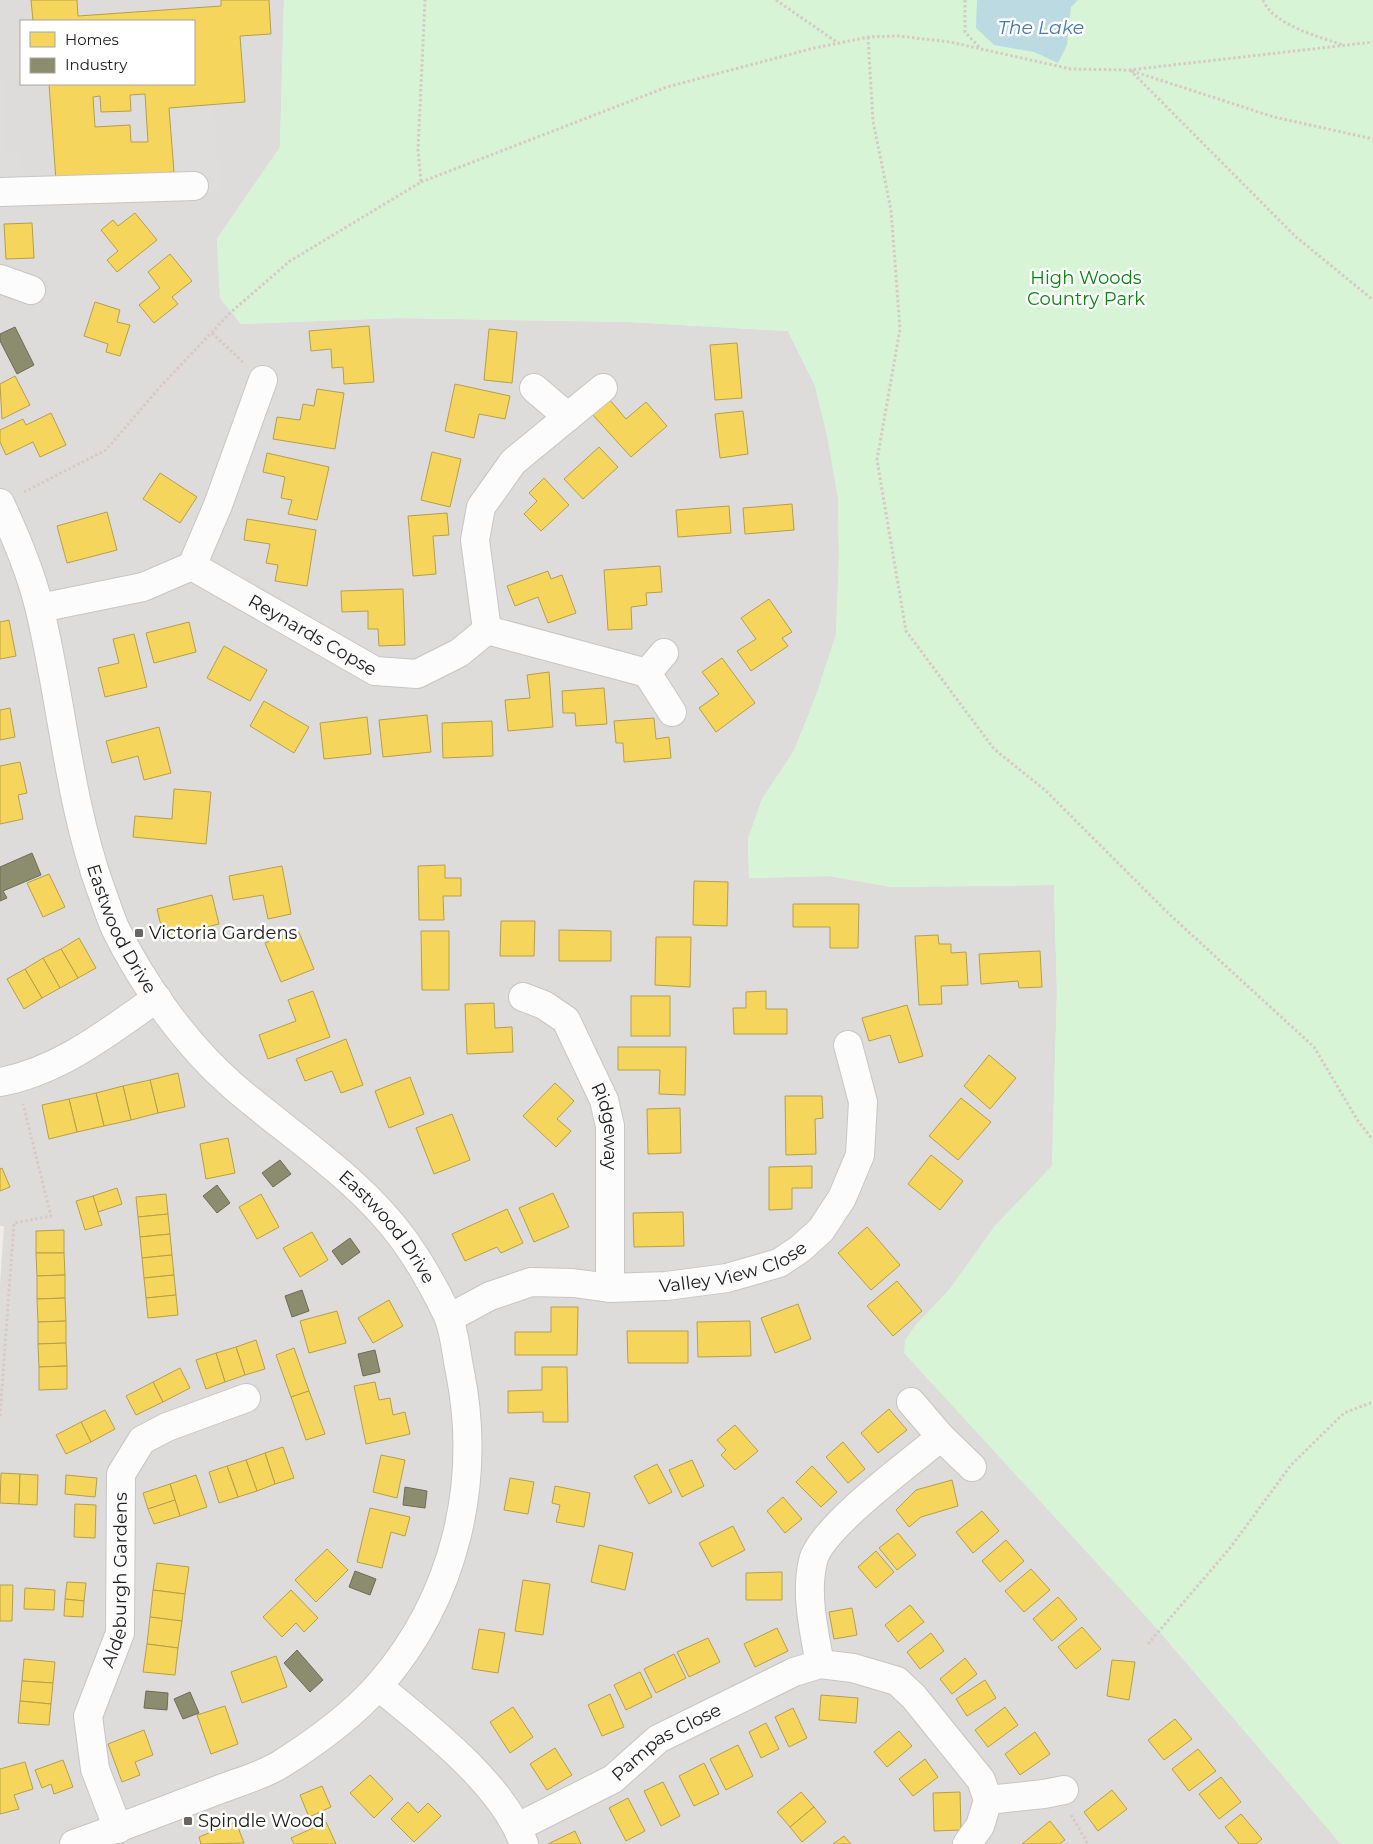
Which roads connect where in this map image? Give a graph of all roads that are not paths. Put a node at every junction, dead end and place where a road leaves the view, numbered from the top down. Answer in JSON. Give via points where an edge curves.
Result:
{"nodes":[{"id":1,"x":194,"y":186,"type":"dead end"},
{"id":2,"x":0,"y":192,"type":"edge"},
{"id":3,"x":0,"y":279,"type":"edge"},
{"id":4,"x":31,"y":290,"type":"dead end"},
{"id":5,"x":263,"y":380,"type":"road end"},
{"id":6,"x":534,"y":388,"type":"dead end"},
{"id":7,"x":603,"y":388,"type":"dead end"},
{"id":8,"x":568,"y":417,"type":"junction"},
{"id":9,"x":0,"y":503,"type":"edge"},
{"id":10,"x":192,"y":566,"type":"junction"},
{"id":11,"x":40,"y":608,"type":"junction"},
{"id":12,"x":487,"y":630,"type":"junction"},
{"id":13,"x":672,"y":712,"type":"dead end"},
{"id":14,"x":523,"y":997,"type":"dead end"},
{"id":15,"x":157,"y":998,"type":"junction"},
{"id":16,"x":848,"y":1045,"type":"dead end"},
{"id":17,"x":8,"y":1081,"type":"edge"},
{"id":18,"x":610,"y":1288,"type":"junction"},
{"id":19,"x":449,"y":1318,"type":"junction"},
{"id":20,"x":246,"y":1398,"type":"dead end"},
{"id":21,"x":912,"y":1402,"type":"dead end"},
{"id":22,"x":941,"y":1437,"type":"junction"},
{"id":23,"x":972,"y":1468,"type":"dead end"},
{"id":24,"x":820,"y":1664,"type":"junction"},
{"id":25,"x":378,"y":1686,"type":"junction"},
{"id":26,"x":1064,"y":1790,"type":"road end"},
{"id":27,"x":988,"y":1800,"type":"junction"},
{"id":28,"x":118,"y":1829,"type":"junction"},
{"id":29,"x":521,"y":1836,"type":"edge"},
{"id":30,"x":74,"y":1844,"type":"edge"},
{"id":31,"x":967,"y":1844,"type":"edge"}],
"edges":[{"from":1,"to":2,"type":"street"},
{"from":3,"to":4,"type":"street"},
{"from":5,"to":10,"type":"street","via":[[237,424],[218,505]]},
{"from":6,"to":8,"type":"street"},
{"from":7,"to":8,"type":"street"},
{"from":8,"to":12,"type":"street","via":[[514,462],[481,507],[475,540]]},
{"from":9,"to":11,"type":"street","name":"Eastwood Drive","via":[[24,555]]},
{"from":10,"to":11,"type":"street","via":[[144,587]]},
{"from":10,"to":12,"type":"street","name":"Reynards Copse","via":[[375,672],[417,674],[459,653]]},
{"from":11,"to":15,"type":"street","name":"Eastwood Drive","via":[[80,819],[95,872],[115,928]]},
{"from":12,"to":13,"type":"street","via":[[655,663]]},
{"from":14,"to":18,"type":"street","name":"Ridgeway","via":[[544,1005],[566,1020],[604,1100],[610,1126]]},
{"from":15,"to":17,"type":"street","via":[[69,1058]]},
{"from":15,"to":19,"type":"street","name":"Eastwood Drive","via":[[197,1050],[230,1084],[371,1200],[406,1242]]},
{"from":16,"to":18,"type":"street","name":"Valley View Close","via":[[863,1102],[860,1155],[842,1198],[821,1230],[779,1263],[727,1278],[666,1286]]},
{"from":18,"to":19,"type":"street","name":"Valley View Close","via":[[531,1282],[490,1296]]},
{"from":19,"to":25,"type":"street","name":"Eastwood Drive","via":[[464,1392],[469,1448],[466,1497],[454,1549],[433,1602],[402,1657]]},
{"from":20,"to":28,"type":"street","name":"Aldeburgh Gardens","via":[[167,1427],[142,1440],[121,1474],[120,1633],[88,1716],[94,1769]]},
{"from":21,"to":22,"type":"street"},
{"from":22,"to":23,"type":"street"},
{"from":22,"to":24,"type":"street","via":[[848,1516],[826,1537],[813,1559],[810,1590]]},
{"from":24,"to":27,"type":"street","name":"Pampas Close","via":[[853,1668],[897,1680],[981,1780]]},
{"from":24,"to":29,"type":"street","name":"Pampas Close","via":[[794,1672],[658,1739],[613,1780]]},
{"from":25,"to":28,"type":"street","name":"Eastwood Drive","via":[[329,1731],[276,1767]]},
{"from":25,"to":29,"type":"street","via":[[454,1751],[503,1803]]},
{"from":26,"to":27,"type":"street"},
{"from":27,"to":31,"type":"street","via":[[980,1826]]},
{"from":28,"to":30,"type":"street","name":"Eastwood Drive"}]}
